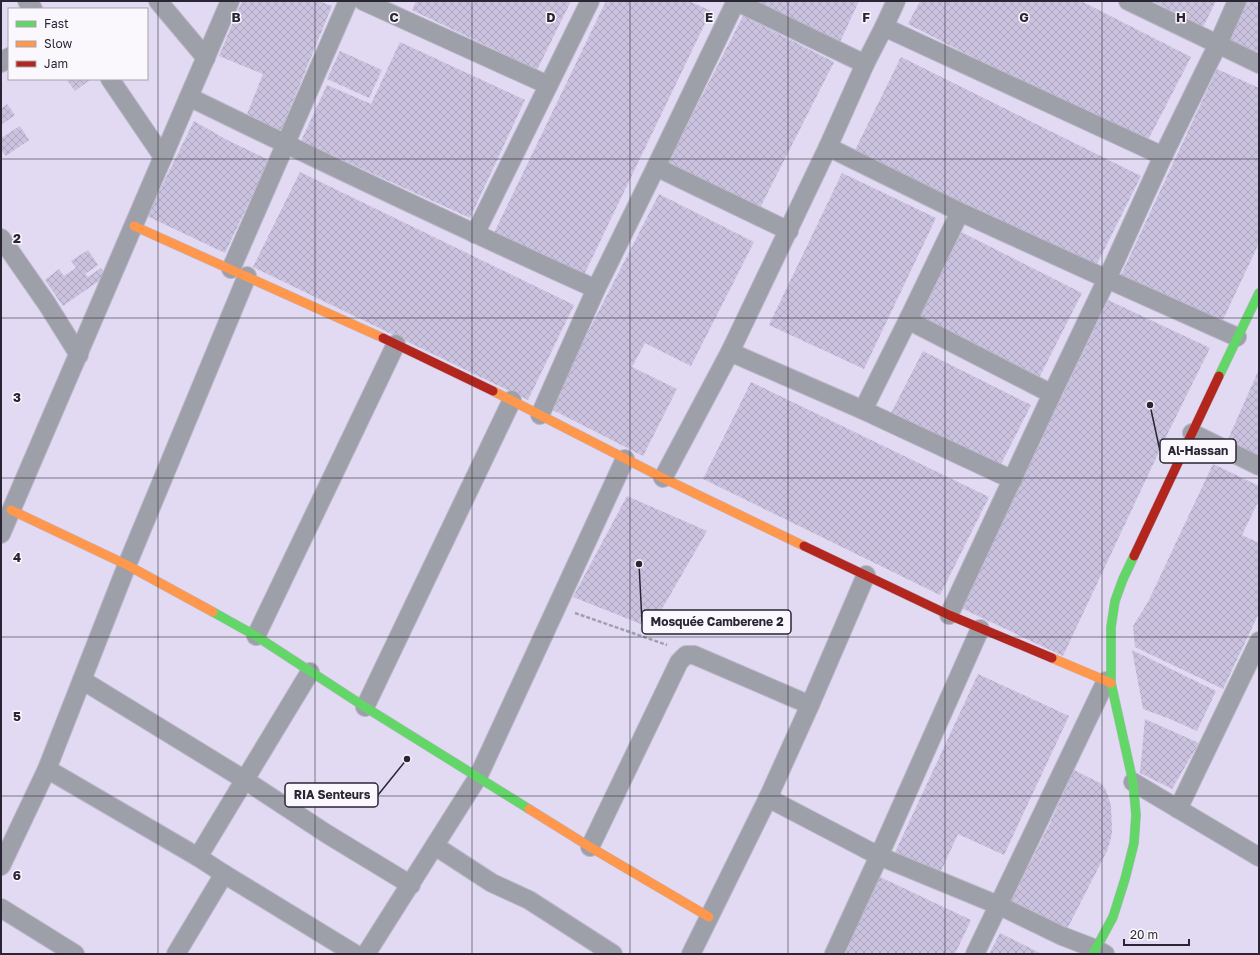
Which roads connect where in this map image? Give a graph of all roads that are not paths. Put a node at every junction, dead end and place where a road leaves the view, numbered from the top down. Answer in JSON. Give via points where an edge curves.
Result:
{"nodes":[{"id":1,"x":158,"y":1,"type":"edge"},
{"id":2,"x":230,"y":1,"type":"edge"},
{"id":3,"x":348,"y":1,"type":"edge"},
{"id":4,"x":363,"y":1,"type":"edge"},
{"id":5,"x":590,"y":1,"type":"edge"},
{"id":6,"x":736,"y":1,"type":"edge"},
{"id":7,"x":896,"y":1,"type":"edge"},
{"id":8,"x":1128,"y":1,"type":"edge"},
{"id":9,"x":1237,"y":1,"type":"edge"},
{"id":10,"x":884,"y":27,"type":"junction"},
{"id":11,"x":1218,"y":44,"type":"junction"},
{"id":12,"x":206,"y":58,"type":"junction"},
{"id":13,"x":865,"y":64,"type":"junction"},
{"id":14,"x":1259,"y":64,"type":"edge"},
{"id":15,"x":111,"y":80,"type":"edge"},
{"id":16,"x":548,"y":85,"type":"junction"},
{"id":17,"x":189,"y":97,"type":"junction"},
{"id":18,"x":286,"y":144,"type":"junction"},
{"id":19,"x":828,"y":147,"type":"junction"},
{"id":20,"x":1163,"y":156,"type":"junction"},
{"id":21,"x":163,"y":157,"type":"junction"},
{"id":22,"x":656,"y":167,"type":"junction"},
{"id":23,"x":960,"y":212,"type":"junction"},
{"id":24,"x":134,"y":226,"type":"junction"},
{"id":25,"x":789,"y":231,"type":"junction"},
{"id":26,"x":476,"y":234,"type":"junction"},
{"id":27,"x":1,"y":238,"type":"edge"},
{"id":28,"x":239,"y":272,"type":"junction"},
{"id":29,"x":1107,"y":279,"type":"junction"},
{"id":30,"x":596,"y":289,"type":"junction"},
{"id":31,"x":1259,"y":293,"type":"edge"},
{"id":32,"x":908,"y":320,"type":"junction"},
{"id":33,"x":1237,"y":337,"type":"junction"},
{"id":34,"x":396,"y":344,"type":"junction"},
{"id":35,"x":730,"y":352,"type":"junction"},
{"id":36,"x":79,"y":354,"type":"junction"},
{"id":37,"x":1052,"y":394,"type":"junction"},
{"id":38,"x":512,"y":400,"type":"junction"},
{"id":39,"x":863,"y":410,"type":"junction"},
{"id":40,"x":540,"y":415,"type":"junction"},
{"id":41,"x":1192,"y":433,"type":"junction"},
{"id":42,"x":625,"y":459,"type":"junction"},
{"id":43,"x":1259,"y":466,"type":"edge"},
{"id":44,"x":663,"y":478,"type":"junction"},
{"id":45,"x":1013,"y":480,"type":"junction"},
{"id":46,"x":11,"y":510,"type":"junction"},
{"id":47,"x":1,"y":534,"type":"edge"},
{"id":48,"x":127,"y":565,"type":"junction"},
{"id":49,"x":866,"y":575,"type":"junction"},
{"id":50,"x":949,"y":615,"type":"junction"},
{"id":51,"x":980,"y":629,"type":"junction"},
{"id":52,"x":256,"y":636,"type":"junction"},
{"id":53,"x":1259,"y":641,"type":"edge"},
{"id":54,"x":1255,"y":660,"type":"edge"},
{"id":55,"x":310,"y":672,"type":"junction"},
{"id":56,"x":82,"y":680,"type":"junction"},
{"id":57,"x":1109,"y":682,"type":"junction"},
{"id":58,"x":810,"y":705,"type":"junction"},
{"id":59,"x":365,"y":707,"type":"junction"},
{"id":60,"x":47,"y":769,"type":"junction"},
{"id":61,"x":478,"y":777,"type":"junction"},
{"id":62,"x":244,"y":780,"type":"junction"},
{"id":63,"x":1133,"y":782,"type":"junction"},
{"id":64,"x":768,"y":798,"type":"junction"},
{"id":65,"x":1178,"y":809,"type":"junction"},
{"id":66,"x":435,"y":846,"type":"junction"},
{"id":67,"x":590,"y":847,"type":"junction"},
{"id":68,"x":880,"y":856,"type":"junction"},
{"id":69,"x":198,"y":857,"type":"junction"},
{"id":70,"x":1259,"y":857,"type":"edge"},
{"id":71,"x":1,"y":866,"type":"edge"},
{"id":72,"x":224,"y":874,"type":"junction"},
{"id":73,"x":411,"y":884,"type":"junction"},
{"id":74,"x":998,"y":905,"type":"junction"},
{"id":75,"x":1,"y":908,"type":"edge"},
{"id":76,"x":709,"y":917,"type":"junction"},
{"id":77,"x":1098,"y":952,"type":"edge"},
{"id":78,"x":75,"y":954,"type":"edge"},
{"id":79,"x":176,"y":954,"type":"edge"},
{"id":80,"x":355,"y":954,"type":"edge"},
{"id":81,"x":366,"y":954,"type":"edge"},
{"id":82,"x":613,"y":954,"type":"edge"},
{"id":83,"x":691,"y":954,"type":"edge"},
{"id":84,"x":834,"y":954,"type":"edge"},
{"id":85,"x":975,"y":954,"type":"edge"}],
"edges":[{"from":1,"to":12,"type":"street"},
{"from":2,"to":12,"type":"street"},
{"from":3,"to":18,"type":"street"},
{"from":4,"to":16,"type":"street"},
{"from":5,"to":16,"type":"street"},
{"from":6,"to":13,"type":"street"},
{"from":6,"to":22,"type":"street"},
{"from":7,"to":10,"type":"street"},
{"from":8,"to":11,"type":"street"},
{"from":9,"to":11,"type":"street"},
{"from":10,"to":13,"type":"street"},
{"from":10,"to":20,"type":"street"},
{"from":11,"to":14,"type":"street"},
{"from":11,"to":20,"type":"street"},
{"from":12,"to":17,"type":"street"},
{"from":13,"to":19,"type":"street"},
{"from":15,"to":21,"type":"street"},
{"from":16,"to":26,"type":"street"},
{"from":17,"to":18,"type":"street"},
{"from":17,"to":21,"type":"street"},
{"from":18,"to":26,"type":"street"},
{"from":18,"to":28,"type":"street"},
{"from":19,"to":23,"type":"street"},
{"from":19,"to":25,"type":"street"},
{"from":20,"to":29,"type":"street"},
{"from":21,"to":24,"type":"street"},
{"from":22,"to":25,"type":"street"},
{"from":22,"to":30,"type":"street"},
{"from":23,"to":29,"type":"street"},
{"from":23,"to":32,"type":"street"},
{"from":24,"to":28,"type":"street"},
{"from":24,"to":36,"type":"street"},
{"from":25,"to":35,"type":"street"},
{"from":26,"to":30,"type":"street"},
{"from":27,"to":36,"type":"street"},
{"from":28,"to":34,"type":"street"},
{"from":28,"to":48,"type":"street"},
{"from":29,"to":33,"type":"street"},
{"from":29,"to":37,"type":"street"},
{"from":30,"to":40,"type":"street"},
{"from":31,"to":33,"type":"street"},
{"from":32,"to":37,"type":"street"},
{"from":32,"to":39,"type":"street"},
{"from":33,"to":41,"type":"street"},
{"from":34,"to":38,"type":"street"},
{"from":34,"to":52,"type":"street"},
{"from":35,"to":39,"type":"street"},
{"from":35,"to":44,"type":"street"},
{"from":36,"to":46,"type":"street"},
{"from":37,"to":45,"type":"street"},
{"from":38,"to":40,"type":"street"},
{"from":38,"to":59,"type":"street"},
{"from":39,"to":45,"type":"street"},
{"from":40,"to":42,"type":"street"},
{"from":41,"to":43,"type":"street"},
{"from":41,"to":57,"type":"street","via":[[1114,601]]},
{"from":42,"to":44,"type":"street"},
{"from":42,"to":61,"type":"street"},
{"from":44,"to":49,"type":"street"},
{"from":45,"to":50,"type":"street"},
{"from":46,"to":47,"type":"street"},
{"from":46,"to":48,"type":"street"},
{"from":48,"to":52,"type":"street"},
{"from":48,"to":56,"type":"street"},
{"from":49,"to":50,"type":"street"},
{"from":49,"to":58,"type":"street"},
{"from":50,"to":51,"type":"street"},
{"from":51,"to":57,"type":"street"},
{"from":51,"to":68,"type":"street"},
{"from":52,"to":55,"type":"street"},
{"from":53,"to":54,"type":"street"},
{"from":54,"to":65,"type":"street"},
{"from":55,"to":59,"type":"street"},
{"from":55,"to":62,"type":"street"},
{"from":56,"to":60,"type":"street"},
{"from":56,"to":62,"type":"street"},
{"from":57,"to":63,"type":"street"},
{"from":57,"to":74,"type":"street"},
{"from":58,"to":64,"type":"street"},
{"from":58,"to":67,"type":"street","via":[[694,655],[686,655],[679,662]]},
{"from":59,"to":61,"type":"street"},
{"from":60,"to":69,"type":"street"},
{"from":60,"to":71,"type":"street"},
{"from":61,"to":66,"type":"street"},
{"from":61,"to":67,"type":"street"},
{"from":62,"to":69,"type":"street"},
{"from":62,"to":73,"type":"street"},
{"from":63,"to":65,"type":"street"},
{"from":63,"to":77,"type":"street","via":[[1136,815],[1134,844],[1113,917]]},
{"from":64,"to":68,"type":"street"},
{"from":64,"to":76,"type":"street"},
{"from":65,"to":70,"type":"street"},
{"from":66,"to":73,"type":"street"},
{"from":66,"to":82,"type":"street","via":[[492,882],[529,900]]},
{"from":67,"to":76,"type":"street"},
{"from":68,"to":74,"type":"street"},
{"from":68,"to":84,"type":"street"},
{"from":69,"to":72,"type":"street"},
{"from":72,"to":79,"type":"street"},
{"from":72,"to":80,"type":"street"},
{"from":73,"to":81,"type":"street"},
{"from":74,"to":77,"type":"street"},
{"from":74,"to":85,"type":"street"},
{"from":75,"to":78,"type":"street"},
{"from":76,"to":83,"type":"street"}]}
